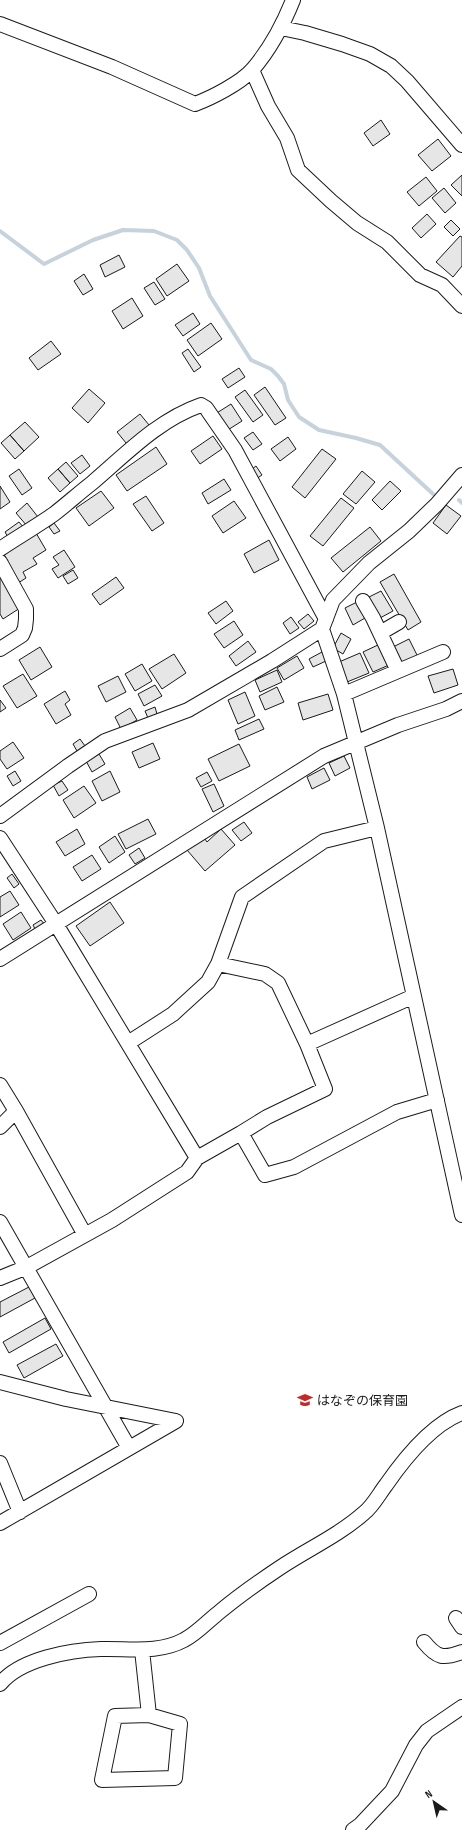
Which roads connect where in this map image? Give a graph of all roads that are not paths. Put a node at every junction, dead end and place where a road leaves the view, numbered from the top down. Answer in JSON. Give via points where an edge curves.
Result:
{"nodes":[{"id":1,"x":293,"y":0,"type":"edge"},
{"id":2,"x":0,"y":24,"type":"edge"},
{"id":3,"x":281,"y":28,"type":"junction"},
{"id":4,"x":252,"y":70,"type":"junction"},
{"id":5,"x":462,"y":145,"type":"edge"},
{"id":6,"x":462,"y":306,"type":"edge"},
{"id":7,"x":462,"y":476,"type":"edge"},
{"id":8,"x":0,"y":549,"type":"edge"},
{"id":9,"x":0,"y":562,"type":"edge"},
{"id":10,"x":363,"y":601,"type":"dead end"},
{"id":11,"x":399,"y":622,"type":"dead end"},
{"id":12,"x":324,"y":624,"type":"junction"},
{"id":13,"x":380,"y":633,"type":"junction"},
{"id":14,"x":0,"y":649,"type":"edge"},
{"id":15,"x":443,"y":652,"type":"dead end"},
{"id":16,"x":398,"y":671,"type":"junction"},
{"id":17,"x":344,"y":694,"type":"junction"},
{"id":18,"x":462,"y":701,"type":"edge"},
{"id":19,"x":356,"y":742,"type":"junction"},
{"id":20,"x":0,"y":816,"type":"edge"},
{"id":21,"x":377,"y":828,"type":"junction"},
{"id":22,"x":0,"y":838,"type":"edge"},
{"id":23,"x":56,"y":924,"type":"junction"},
{"id":24,"x":0,"y":959,"type":"edge"},
{"id":25,"x":218,"y":964,"type":"junction"},
{"id":26,"x":414,"y":996,"type":"junction"},
{"id":27,"x":128,"y":1043,"type":"junction"},
{"id":28,"x":307,"y":1044,"type":"junction"},
{"id":29,"x":0,"y":1085,"type":"edge"},
{"id":30,"x":437,"y":1100,"type":"junction"},
{"id":31,"x":16,"y":1111,"type":"junction"},
{"id":32,"x":0,"y":1127,"type":"edge"},
{"id":33,"x":241,"y":1134,"type":"junction"},
{"id":34,"x":197,"y":1158,"type":"junction"},
{"id":35,"x":462,"y":1215,"type":"edge"},
{"id":36,"x":0,"y":1222,"type":"edge"},
{"id":37,"x":85,"y":1235,"type":"junction"},
{"id":38,"x":26,"y":1267,"type":"junction"},
{"id":39,"x":0,"y":1278,"type":"edge"},
{"id":40,"x":3,"y":1386,"type":"edge"},
{"id":41,"x":105,"y":1408,"type":"junction"},
{"id":42,"x":462,"y":1413,"type":"edge"},
{"id":43,"x":129,"y":1448,"type":"junction"},
{"id":44,"x":0,"y":1463,"type":"edge"},
{"id":45,"x":20,"y":1512,"type":"junction"},
{"id":46,"x":0,"y":1523,"type":"edge"},
{"id":47,"x":89,"y":1594,"type":"dead end"},
{"id":48,"x":424,"y":1642,"type":"dead end"},
{"id":49,"x":0,"y":1643,"type":"edge"},
{"id":50,"x":142,"y":1650,"type":"junction"},
{"id":51,"x":462,"y":1652,"type":"edge"},
{"id":52,"x":0,"y":1684,"type":"edge"},
{"id":53,"x":462,"y":1707,"type":"edge"},
{"id":54,"x":149,"y":1715,"type":"junction"},
{"id":55,"x":353,"y":1830,"type":"edge"}],
"edges":[{"from":1,"to":3,"type":"street"},
{"from":2,"to":4,"type":"street","via":[[112,67],[195,104],[215,96]]},
{"from":3,"to":4,"type":"street"},
{"from":3,"to":5,"type":"street","via":[[342,44],[370,54],[391,66],[407,80]]},
{"from":4,"to":6,"type":"street","via":[[268,106],[287,138],[298,170],[357,223],[387,242],[420,276],[442,285]]},
{"from":7,"to":12,"type":"street","via":[[410,531],[369,563],[333,600]]},
{"from":8,"to":12,"type":"street","via":[[54,514],[157,428],[201,405],[206,408],[235,450]]},
{"from":9,"to":14,"type":"street","via":[[26,609],[26,618],[22,636]]},
{"from":10,"to":13,"type":"street"},
{"from":11,"to":13,"type":"street"},
{"from":12,"to":17,"type":"street"},
{"from":12,"to":20,"type":"street","via":[[272,661],[188,710],[105,741]]},
{"from":13,"to":16,"type":"street"},
{"from":15,"to":16,"type":"street"},
{"from":16,"to":17,"type":"street"},
{"from":17,"to":19,"type":"street"},
{"from":18,"to":19,"type":"street"},
{"from":19,"to":21,"type":"street"},
{"from":19,"to":23,"type":"street","via":[[324,756]]},
{"from":21,"to":25,"type":"street","via":[[324,840],[242,897]]},
{"from":21,"to":26,"type":"street"},
{"from":22,"to":23,"type":"street"},
{"from":23,"to":24,"type":"street"},
{"from":23,"to":27,"type":"street"},
{"from":25,"to":27,"type":"street","via":[[208,982],[186,1003]]},
{"from":25,"to":28,"type":"street","via":[[265,974],[278,983]]},
{"from":26,"to":28,"type":"street"},
{"from":26,"to":30,"type":"street"},
{"from":27,"to":34,"type":"street"},
{"from":28,"to":33,"type":"street","via":[[326,1089],[267,1117]]},
{"from":29,"to":31,"type":"street"},
{"from":30,"to":33,"type":"street","via":[[397,1112],[300,1164],[265,1175]]},
{"from":30,"to":35,"type":"street"},
{"from":31,"to":32,"type":"street"},
{"from":31,"to":37,"type":"street"},
{"from":33,"to":34,"type":"street"},
{"from":34,"to":37,"type":"street","via":[[187,1172]]},
{"from":36,"to":38,"type":"street"},
{"from":37,"to":38,"type":"street"},
{"from":38,"to":39,"type":"street"},
{"from":38,"to":41,"type":"street"},
{"from":40,"to":41,"type":"street"},
{"from":41,"to":43,"type":"street"},
{"from":41,"to":43,"type":"street","via":[[176,1421]]},
{"from":42,"to":50,"type":"street","via":[[451,1417],[421,1442],[400,1465],[366,1512],[344,1529],[278,1569],[184,1640],[164,1647]]},
{"from":43,"to":45,"type":"street"},
{"from":44,"to":45,"type":"street"},
{"from":45,"to":46,"type":"street"},
{"from":47,"to":49,"type":"street"},
{"from":48,"to":51,"type":"street","via":[[433,1653],[442,1657]]},
{"from":50,"to":52,"type":"street","via":[[100,1649],[56,1656],[21,1667]]},
{"from":50,"to":54,"type":"street"},
{"from":53,"to":55,"type":"street","via":[[427,1731],[416,1745],[392,1791]]},
{"from":54,"to":54,"type":"street","via":[[115,1716],[102,1780],[175,1778],[180,1724]]}]}
